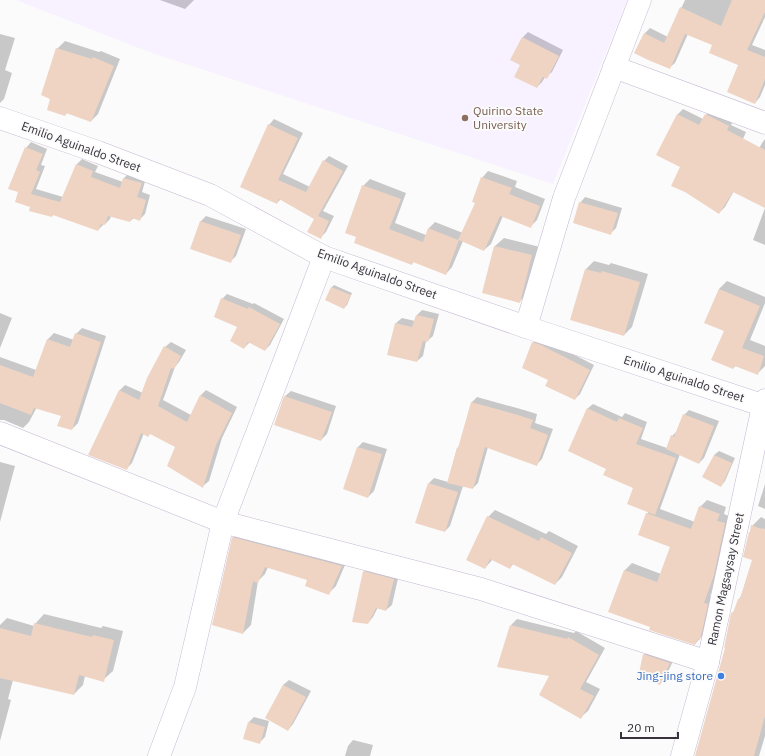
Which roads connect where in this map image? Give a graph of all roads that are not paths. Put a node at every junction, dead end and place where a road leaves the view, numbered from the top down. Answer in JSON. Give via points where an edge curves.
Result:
{"nodes":[{"id":1,"x":640,"y":0,"type":"edge"},
{"id":2,"x":614,"y":67,"type":"junction"},
{"id":3,"x":0,"y":118,"type":"edge"},
{"id":4,"x":765,"y":123,"type":"edge"},
{"id":5,"x":324,"y":257,"type":"junction"},
{"id":6,"x":526,"y":327,"type":"junction"},
{"id":7,"x":764,"y":404,"type":"edge"},
{"id":8,"x":0,"y":433,"type":"edge"},
{"id":9,"x":223,"y":522,"type":"junction"},
{"id":10,"x":708,"y":662,"type":"junction"},
{"id":11,"x":159,"y":756,"type":"edge"},
{"id":12,"x":682,"y":756,"type":"edge"}],
"edges":[{"from":1,"to":2,"type":"street"},
{"from":2,"to":4,"type":"street"},
{"from":2,"to":6,"type":"street","via":[[564,198]]},
{"from":3,"to":5,"type":"street","name":"Emilio Aguinaldo Street","via":[[210,195]]},
{"from":5,"to":6,"type":"street","name":"Emilio Aguinaldo Street"},
{"from":5,"to":9,"type":"street"},
{"from":6,"to":7,"type":"street","name":"Emilio Aguinaldo Street"},
{"from":7,"to":10,"type":"street","name":"Ramon Magsaysay Street"},
{"from":8,"to":9,"type":"street"},
{"from":9,"to":10,"type":"street","via":[[481,589]]},
{"from":9,"to":11,"type":"street","via":[[185,687]]},
{"from":10,"to":12,"type":"street","name":"Ramon Magsaysay Street"}]}
